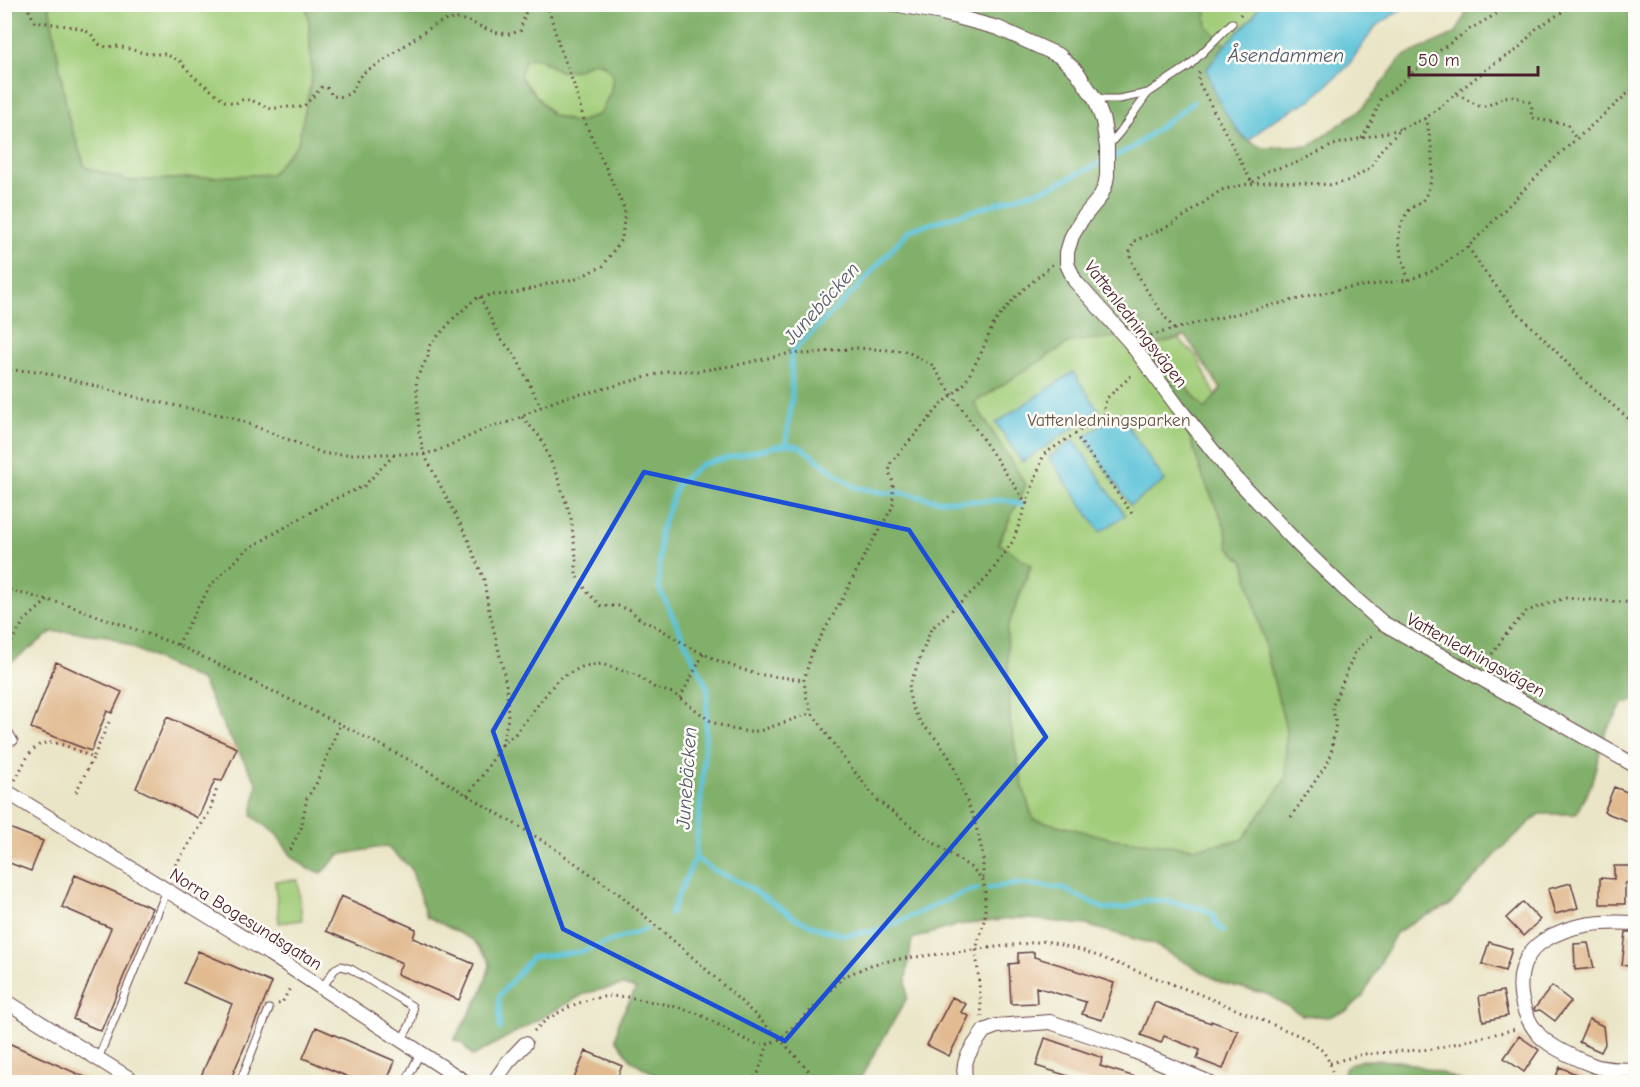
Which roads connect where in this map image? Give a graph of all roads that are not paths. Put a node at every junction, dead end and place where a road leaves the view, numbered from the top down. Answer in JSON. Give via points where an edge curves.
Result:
{"nodes":[{"id":1,"x":894,"y":4,"type":"edge"},
{"id":2,"x":1232,"y":22,"type":"dead end"},
{"id":3,"x":1148,"y":93,"type":"junction"},
{"id":4,"x":1095,"y":99,"type":"junction"},
{"id":5,"x":1107,"y":147,"type":"junction"},
{"id":6,"x":4,"y":724,"type":"edge"},
{"id":7,"x":14,"y":741,"type":"dead end"},
{"id":8,"x":1635,"y":766,"type":"edge"},
{"id":9,"x":6,"y":791,"type":"edge"},
{"id":10,"x":164,"y":889,"type":"junction"},
{"id":11,"x":1635,"y":923,"type":"edge"},
{"id":12,"x":322,"y":988,"type":"junction"},
{"id":13,"x":4,"y":1000,"type":"edge"},
{"id":14,"x":269,"y":1009,"type":"road end"},
{"id":15,"x":401,"y":1040,"type":"junction"},
{"id":16,"x":525,"y":1044,"type":"road end"},
{"id":17,"x":420,"y":1053,"type":"junction"},
{"id":18,"x":98,"y":1059,"type":"junction"},
{"id":19,"x":1173,"y":1069,"type":"junction"},
{"id":20,"x":1635,"y":1071,"type":"edge"},
{"id":21,"x":131,"y":1082,"type":"edge"},
{"id":22,"x":240,"y":1083,"type":"edge"},
{"id":23,"x":406,"y":1083,"type":"edge"},
{"id":24,"x":465,"y":1083,"type":"edge"},
{"id":25,"x":494,"y":1083,"type":"edge"},
{"id":26,"x":967,"y":1083,"type":"edge"},
{"id":27,"x":1165,"y":1083,"type":"edge"},
{"id":28,"x":1208,"y":1083,"type":"edge"}],
"edges":[{"from":1,"to":4,"type":"street","name":"Vattenledningsvägen","via":[[998,28],[1035,44],[1060,56],[1077,72]]},
{"from":2,"to":3,"type":"lane","via":[[1189,66]]},
{"from":3,"to":4,"type":"lane"},
{"from":3,"to":5,"type":"lane"},
{"from":4,"to":5,"type":"street","name":"Vattenledningsvägen"},
{"from":5,"to":8,"type":"street","name":"Vattenledningsvägen","via":[[1106,186],[1072,236],[1067,264],[1075,281],[1130,342],[1235,477],[1299,545],[1383,623]]},
{"from":6,"to":7,"type":"lane"},
{"from":9,"to":10,"type":"street","name":"Norra Bogesundsgatan"},
{"from":10,"to":12,"type":"street","name":"Norra Bogesundsgatan"},
{"from":10,"to":18,"type":"lane"},
{"from":11,"to":20,"type":"street","via":[[1580,925],[1541,942],[1528,957],[1521,974],[1520,996],[1527,1018],[1540,1036],[1570,1056],[1597,1066]]},
{"from":12,"to":15,"type":"street","name":"Norra Bogesundsgatan"},
{"from":12,"to":15,"type":"lane","via":[[341,966],[412,1006],[412,1022]]},
{"from":13,"to":18,"type":"street"},
{"from":14,"to":22,"type":"lane"},
{"from":15,"to":17,"type":"street","name":"Norra Bogesundsgatan"},
{"from":16,"to":25,"type":"street"},
{"from":17,"to":23,"type":"lane"},
{"from":17,"to":24,"type":"street","name":"Norra Bogesundsgatan"},
{"from":18,"to":21,"type":"street"},
{"from":19,"to":26,"type":"street","via":[[1122,1046],[1050,1022],[997,1026],[984,1031],[963,1064]]},
{"from":19,"to":27,"type":"street"},
{"from":19,"to":28,"type":"street"}]}
